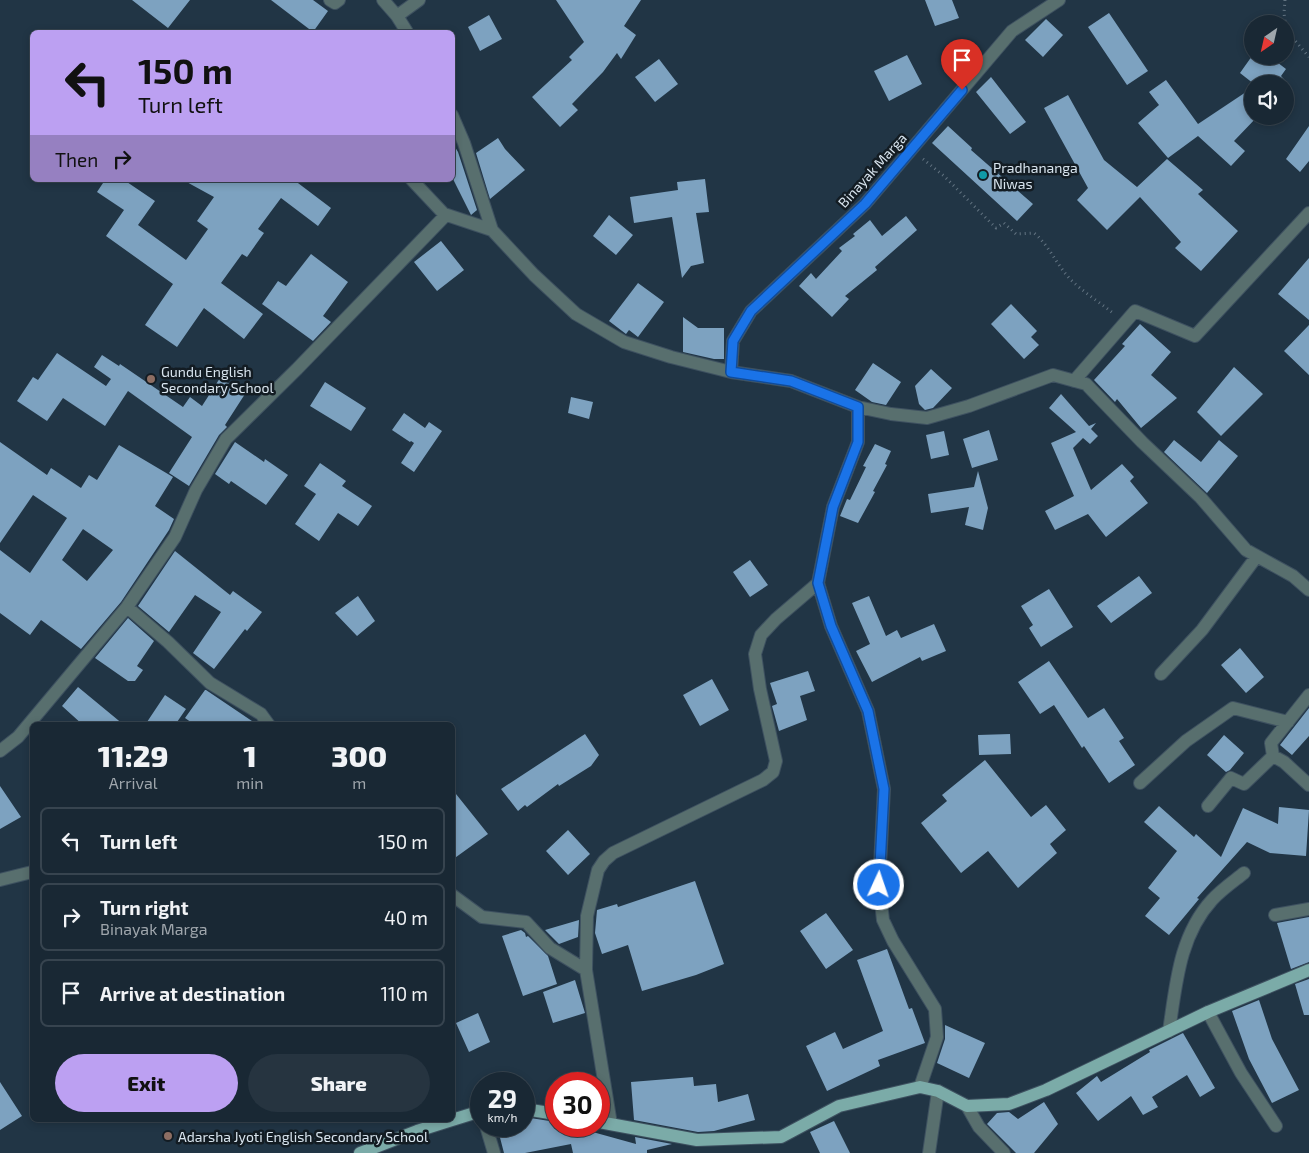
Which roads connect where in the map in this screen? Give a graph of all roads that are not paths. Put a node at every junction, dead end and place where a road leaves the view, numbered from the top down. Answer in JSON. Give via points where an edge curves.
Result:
{"nodes":[{"id":1,"x":330,"y":0,"type":"edge"},
{"id":2,"x":339,"y":0,"type":"edge"},
{"id":3,"x":383,"y":0,"type":"edge"},
{"id":4,"x":419,"y":0,"type":"edge"},
{"id":5,"x":1059,"y":0,"type":"edge"},
{"id":6,"x":397,"y":16,"type":"junction"},
{"id":7,"x":406,"y":30,"type":"edge"},
{"id":8,"x":455,"y":122,"type":"edge"},
{"id":9,"x":414,"y":182,"type":"edge"},
{"id":10,"x":1309,"y":213,"type":"edge"},
{"id":11,"x":444,"y":214,"type":"junction"},
{"id":12,"x":492,"y":230,"type":"junction"},
{"id":13,"x":731,"y":372,"type":"junction"},
{"id":14,"x":1074,"y":381,"type":"junction"},
{"id":15,"x":858,"y":407,"type":"junction"},
{"id":16,"x":1257,"y":556,"type":"junction"},
{"id":17,"x":818,"y":583,"type":"junction"},
{"id":18,"x":1309,"y":590,"type":"edge"},
{"id":19,"x":127,"y":606,"type":"junction"},
{"id":20,"x":1161,"y":674,"type":"dead end"},
{"id":21,"x":1309,"y":695,"type":"edge"},
{"id":22,"x":30,"y":722,"type":"edge"},
{"id":23,"x":267,"y":722,"type":"edge"},
{"id":24,"x":1288,"y":722,"type":"junction"},
{"id":25,"x":30,"y":723,"type":"edge"},
{"id":26,"x":0,"y":751,"type":"edge"},
{"id":27,"x":1273,"y":756,"type":"junction"},
{"id":28,"x":1140,"y":783,"type":"dead end"},
{"id":29,"x":1309,"y":785,"type":"edge"},
{"id":30,"x":1208,"y":806,"type":"dead end"},
{"id":31,"x":30,"y":872,"type":"edge"},
{"id":32,"x":1244,"y":872,"type":"dead end"},
{"id":33,"x":0,"y":880,"type":"edge"},
{"id":34,"x":455,"y":897,"type":"edge"},
{"id":35,"x":1309,"y":909,"type":"edge"},
{"id":36,"x":1275,"y":915,"type":"dead end"},
{"id":37,"x":586,"y":970,"type":"junction"},
{"id":38,"x":1309,"y":970,"type":"edge"},
{"id":39,"x":1208,"y":1012,"type":"junction"},
{"id":40,"x":1169,"y":1031,"type":"junction"},
{"id":41,"x":599,"y":1072,"type":"edge"},
{"id":42,"x":920,"y":1086,"type":"junction"},
{"id":43,"x":938,"y":1091,"type":"junction"},
{"id":44,"x":967,"y":1106,"type":"junction"},
{"id":45,"x":470,"y":1114,"type":"edge"},
{"id":46,"x":455,"y":1119,"type":"edge"},
{"id":47,"x":445,"y":1122,"type":"edge"},
{"id":48,"x":610,"y":1124,"type":"edge"},
{"id":49,"x":1276,"y":1126,"type":"dead end"},
{"id":50,"x":489,"y":1137,"type":"edge"},
{"id":51,"x":360,"y":1153,"type":"edge"},
{"id":52,"x":494,"y":1153,"type":"edge"},
{"id":53,"x":929,"y":1153,"type":"edge"},
{"id":54,"x":1004,"y":1153,"type":"edge"}],
"edges":[{"from":1,"to":2,"type":"street","via":[[335,3]]},
{"from":3,"to":6,"type":"street"},
{"from":4,"to":6,"type":"street"},
{"from":5,"to":13,"type":"street","name":"Binayak Marga","via":[[1012,31],[865,204],[751,311],[733,341]]},
{"from":6,"to":7,"type":"street"},
{"from":8,"to":12,"type":"street"},
{"from":9,"to":11,"type":"street"},
{"from":10,"to":14,"type":"street","via":[[1195,336],[1135,311]]},
{"from":11,"to":12,"type":"street"},
{"from":11,"to":19,"type":"street","via":[[226,440],[196,490],[175,537]]},
{"from":12,"to":13,"type":"street","via":[[576,314],[624,342]]},
{"from":13,"to":15,"type":"street","via":[[791,381]]},
{"from":14,"to":15,"type":"street","via":[[1053,375],[940,416],[926,418]]},
{"from":14,"to":16,"type":"street","via":[[1086,384],[1201,498],[1246,550]]},
{"from":15,"to":17,"type":"street","via":[[858,442],[833,507]]},
{"from":16,"to":18,"type":"street","via":[[1293,576]]},
{"from":16,"to":20,"type":"street","via":[[1202,630]]},
{"from":17,"to":37,"type":"street","via":[[761,635],[755,654],[776,761],[773,772],[763,780],[613,853],[604,861],[598,870],[587,916]]},
{"from":17,"to":42,"type":"street","via":[[831,626],[868,711],[884,789],[879,885],[883,920],[935,1008],[938,1037]]},
{"from":19,"to":22,"type":"street"},
{"from":19,"to":23,"type":"street","via":[[210,683],[261,714]]},
{"from":21,"to":24,"type":"street"},
{"from":24,"to":27,"type":"street","via":[[1271,744]]},
{"from":24,"to":28,"type":"street","via":[[1233,708],[1186,741]]},
{"from":25,"to":26,"type":"street"},
{"from":27,"to":29,"type":"street"},
{"from":27,"to":30,"type":"street","via":[[1244,784],[1231,778]]},
{"from":31,"to":33,"type":"street"},
{"from":32,"to":40,"type":"street","via":[[1212,900],[1196,922],[1181,954]]},
{"from":34,"to":37,"type":"street","via":[[482,916],[526,922],[550,948]]},
{"from":35,"to":36,"type":"street"},
{"from":37,"to":41,"type":"street"},
{"from":38,"to":39,"type":"main road"},
{"from":39,"to":40,"type":"main road"},
{"from":39,"to":49,"type":"street"},
{"from":40,"to":44,"type":"main road","via":[[1046,1090],[1009,1104]]},
{"from":42,"to":43,"type":"main road"},
{"from":42,"to":48,"type":"main road","via":[[839,1106],[781,1137],[698,1140]]},
{"from":43,"to":44,"type":"main road"},
{"from":43,"to":53,"type":"street"},
{"from":44,"to":54,"type":"street","via":[[979,1126]]},
{"from":45,"to":46,"type":"main road"},
{"from":47,"to":51,"type":"main road"},
{"from":50,"to":52,"type":"street"}]}
